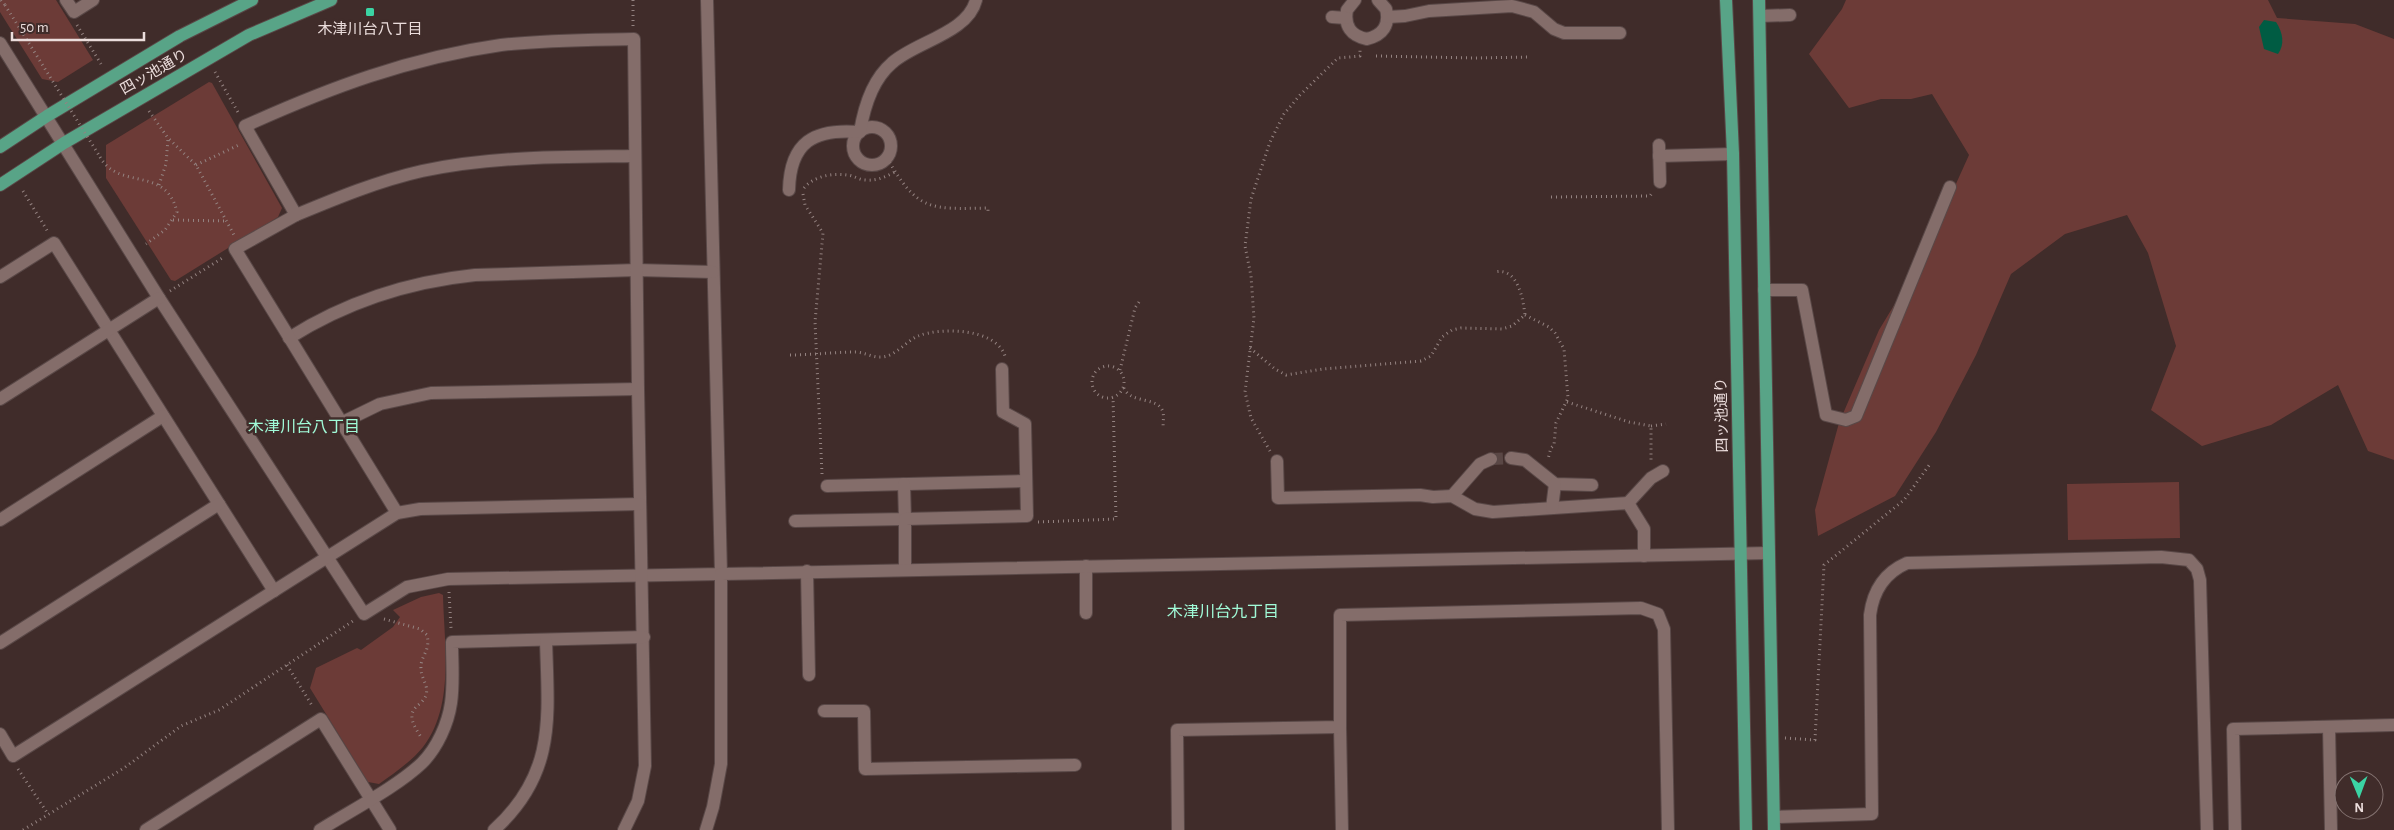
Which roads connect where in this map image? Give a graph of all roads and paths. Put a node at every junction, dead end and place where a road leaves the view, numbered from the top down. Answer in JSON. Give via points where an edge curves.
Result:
{"nodes":[{"id":1,"x":1,"y":0,"type":"edge"},
{"id":2,"x":66,"y":0,"type":"edge"},
{"id":3,"x":93,"y":0,"type":"edge"},
{"id":4,"x":252,"y":0,"type":"edge"},
{"id":5,"x":331,"y":0,"type":"edge"},
{"id":6,"x":632,"y":0,"type":"edge"},
{"id":7,"x":707,"y":0,"type":"edge"},
{"id":8,"x":976,"y":0,"type":"edge"},
{"id":9,"x":1355,"y":0,"type":"edge"},
{"id":10,"x":1378,"y":0,"type":"edge"},
{"id":11,"x":1726,"y":0,"type":"edge"},
{"id":12,"x":1759,"y":0,"type":"edge"},
{"id":13,"x":74,"y":12,"type":"junction"},
{"id":14,"x":1790,"y":15,"type":"dead end"},
{"id":15,"x":1760,"y":16,"type":"junction"},
{"id":16,"x":1332,"y":17,"type":"dead end"},
{"id":17,"x":1388,"y":17,"type":"junction"},
{"id":18,"x":1346,"y":18,"type":"junction"},
{"id":19,"x":1620,"y":33,"type":"dead end"},
{"id":20,"x":634,"y":39,"type":"junction"},
{"id":21,"x":0,"y":43,"type":"edge"},
{"id":22,"x":1360,"y":56,"type":"dead end"},
{"id":23,"x":1376,"y":56,"type":"dead end"},
{"id":24,"x":4,"y":57,"type":"edge"},
{"id":25,"x":1530,"y":57,"type":"dead end"},
{"id":26,"x":101,"y":64,"type":"dead end"},
{"id":27,"x":214,"y":71,"type":"dead end"},
{"id":28,"x":149,"y":111,"type":"dead end"},
{"id":29,"x":47,"y":116,"type":"junction"},
{"id":30,"x":245,"y":126,"type":"junction"},
{"id":31,"x":860,"y":132,"type":"junction"},
{"id":32,"x":168,"y":138,"type":"junction"},
{"id":33,"x":252,"y":138,"type":"junction"},
{"id":34,"x":64,"y":143,"type":"junction"},
{"id":35,"x":0,"y":147,"type":"edge"},
{"id":36,"x":1733,"y":154,"type":"junction"},
{"id":37,"x":634,"y":156,"type":"junction"},
{"id":38,"x":887,"y":158,"type":"junction"},
{"id":39,"x":196,"y":166,"type":"junction"},
{"id":40,"x":895,"y":172,"type":"junction"},
{"id":41,"x":1660,"y":182,"type":"joint"},
{"id":42,"x":0,"y":185,"type":"edge"},
{"id":43,"x":159,"y":185,"type":"junction"},
{"id":44,"x":1950,"y":187,"type":"dead end"},
{"id":45,"x":23,"y":190,"type":"dead end"},
{"id":46,"x":789,"y":190,"type":"dead end"},
{"id":47,"x":1551,"y":197,"type":"dead end"},
{"id":48,"x":988,"y":214,"type":"dead end"},
{"id":49,"x":296,"y":215,"type":"junction"},
{"id":50,"x":173,"y":220,"type":"junction"},
{"id":51,"x":226,"y":221,"type":"junction"},
{"id":52,"x":54,"y":243,"type":"junction"},
{"id":53,"x":146,"y":244,"type":"dead end"},
{"id":54,"x":238,"y":248,"type":"junction"},
{"id":55,"x":637,"y":270,"type":"junction"},
{"id":56,"x":714,"y":272,"type":"junction"},
{"id":57,"x":1495,"y":272,"type":"dead end"},
{"id":58,"x":0,"y":277,"type":"edge"},
{"id":59,"x":1764,"y":290,"type":"junction"},
{"id":60,"x":159,"y":298,"type":"junction"},
{"id":61,"x":1141,"y":299,"type":"dead end"},
{"id":62,"x":1525,"y":316,"type":"junction"},
{"id":63,"x":108,"y":330,"type":"junction"},
{"id":64,"x":289,"y":338,"type":"junction"},
{"id":65,"x":1249,"y":347,"type":"junction"},
{"id":66,"x":790,"y":355,"type":"dead end"},
{"id":67,"x":817,"y":355,"type":"junction"},
{"id":68,"x":1002,"y":369,"type":"joint"},
{"id":69,"x":1120,"y":370,"type":"junction"},
{"id":70,"x":1124,"y":388,"type":"junction"},
{"id":71,"x":638,"y":389,"type":"junction"},
{"id":72,"x":1113,"y":397,"type":"junction"},
{"id":73,"x":0,"y":399,"type":"edge"},
{"id":74,"x":1567,"y":402,"type":"junction"},
{"id":75,"x":163,"y":416,"type":"junction"},
{"id":76,"x":341,"y":423,"type":"junction"},
{"id":77,"x":1666,"y":424,"type":"dead end"},
{"id":78,"x":1651,"y":426,"type":"junction"},
{"id":79,"x":1163,"y":428,"type":"dead end"},
{"id":80,"x":1511,"y":458,"type":"tunnel mouth"},
{"id":81,"x":1491,"y":459,"type":"tunnel mouth"},
{"id":82,"x":1277,"y":461,"type":"joint"},
{"id":83,"x":1930,"y":464,"type":"dead end"},
{"id":84,"x":1660,"y":472,"type":"joint"},
{"id":85,"x":1544,"y":474,"type":"junction"},
{"id":86,"x":1026,"y":481,"type":"junction"},
{"id":87,"x":904,"y":484,"type":"junction"},
{"id":88,"x":1555,"y":484,"type":"junction"},
{"id":89,"x":1592,"y":484,"type":"dead end"},
{"id":90,"x":827,"y":486,"type":"joint"},
{"id":91,"x":1452,"y":496,"type":"junction"},
{"id":92,"x":1628,"y":503,"type":"junction"},
{"id":93,"x":219,"y":504,"type":"junction"},
{"id":94,"x":640,"y":504,"type":"junction"},
{"id":95,"x":1552,"y":508,"type":"junction"},
{"id":96,"x":397,"y":513,"type":"junction"},
{"id":97,"x":1027,"y":516,"type":"junction"},
{"id":98,"x":905,"y":519,"type":"junction"},
{"id":99,"x":0,"y":520,"type":"edge"},
{"id":100,"x":796,"y":521,"type":"dead end"},
{"id":101,"x":1769,"y":553,"type":"junction"},
{"id":102,"x":1741,"y":554,"type":"junction"},
{"id":103,"x":326,"y":556,"type":"junction"},
{"id":104,"x":1644,"y":556,"type":"junction"},
{"id":105,"x":1086,"y":566,"type":"junction"},
{"id":106,"x":905,"y":569,"type":"junction"},
{"id":107,"x":807,"y":571,"type":"junction"},
{"id":108,"x":721,"y":574,"type":"junction"},
{"id":109,"x":643,"y":576,"type":"junction"},
{"id":110,"x":448,"y":579,"type":"junction"},
{"id":111,"x":274,"y":591,"type":"junction"},
{"id":112,"x":1086,"y":613,"type":"dead end"},
{"id":113,"x":364,"y":614,"type":"junction"},
{"id":114,"x":644,"y":638,"type":"junction"},
{"id":115,"x":546,"y":640,"type":"junction"},
{"id":116,"x":428,"y":642,"type":"junction"},
{"id":117,"x":452,"y":642,"type":"junction"},
{"id":118,"x":0,"y":643,"type":"edge"},
{"id":119,"x":287,"y":665,"type":"junction"},
{"id":120,"x":809,"y":675,"type":"dead end"},
{"id":121,"x":824,"y":711,"type":"dead end"},
{"id":122,"x":321,"y":719,"type":"junction"},
{"id":123,"x":2394,"y":725,"type":"edge"},
{"id":124,"x":2329,"y":726,"type":"junction"},
{"id":125,"x":1340,"y":727,"type":"junction"},
{"id":126,"x":0,"y":734,"type":"edge"},
{"id":127,"x":1772,"y":738,"type":"junction"},
{"id":128,"x":431,"y":752,"type":"junction"},
{"id":129,"x":14,"y":756,"type":"junction"},
{"id":130,"x":1075,"y":765,"type":"dead end"},
{"id":131,"x":370,"y":798,"type":"junction"},
{"id":132,"x":48,"y":814,"type":"junction"},
{"id":133,"x":1774,"y":817,"type":"junction"},
{"id":134,"x":23,"y":830,"type":"edge"},
{"id":135,"x":146,"y":830,"type":"edge"},
{"id":136,"x":320,"y":830,"type":"edge"},
{"id":137,"x":390,"y":830,"type":"edge"},
{"id":138,"x":494,"y":830,"type":"edge"},
{"id":139,"x":624,"y":830,"type":"edge"},
{"id":140,"x":706,"y":830,"type":"edge"},
{"id":141,"x":1178,"y":830,"type":"edge"},
{"id":142,"x":1342,"y":830,"type":"edge"},
{"id":143,"x":1668,"y":830,"type":"edge"},
{"id":144,"x":1746,"y":830,"type":"edge"},
{"id":145,"x":1774,"y":830,"type":"edge"},
{"id":146,"x":2207,"y":830,"type":"edge"},
{"id":147,"x":2235,"y":830,"type":"edge"},
{"id":148,"x":2331,"y":830,"type":"edge"}],
"edges":[{"from":1,"to":43,"type":"path","bridge":true,"via":[[107,169]]},
{"from":2,"to":13,"type":"street"},
{"from":3,"to":13,"type":"street"},
{"from":4,"to":29,"type":"main road","name":"四ッ池通り","via":[[180,36]]},
{"from":5,"to":34,"type":"main road","name":"四ッ池通り","via":[[249,36]]},
{"from":6,"to":20,"type":"path"},
{"from":7,"to":56,"type":"street"},
{"from":8,"to":31,"type":"street","via":[[970,13],[951,30],[909,50],[890,64],[863,110]]},
{"from":9,"to":18,"type":"street","via":[[1347,10]]},
{"from":10,"to":17,"type":"street"},
{"from":11,"to":36,"type":"main road","name":"四ッ池通り"},
{"from":12,"to":15,"type":"main road"},
{"from":13,"to":26,"type":"path","via":[[75,22]]},
{"from":14,"to":15,"type":"street"},
{"from":15,"to":59,"type":"main road"},
{"from":16,"to":18,"type":"street"},
{"from":17,"to":18,"type":"street","via":[[1382,32],[1367,39],[1352,33]]},
{"from":17,"to":19,"type":"street","via":[[1512,6],[1534,12],[1564,33]]},
{"from":20,"to":30,"type":"street","via":[[510,44],[420,60],[344,83]]},
{"from":20,"to":37,"type":"street"},
{"from":21,"to":24,"type":"street"},
{"from":22,"to":65,"type":"path","via":[[1338,58],[1284,114],[1270,142],[1247,217],[1246,246],[1254,301]]},
{"from":23,"to":25,"type":"path"},
{"from":24,"to":29,"type":"street"},
{"from":27,"to":30,"type":"path"},
{"from":28,"to":32,"type":"path"},
{"from":29,"to":34,"type":"street"},
{"from":29,"to":35,"type":"main road","name":"四ッ池通り"},
{"from":30,"to":33,"type":"street"},
{"from":31,"to":38,"type":"street","via":[[872,127],[886,132],[891,145]]},
{"from":31,"to":38,"type":"street","via":[[853,144],[862,162],[875,165]]},
{"from":31,"to":46,"type":"street","via":[[838,130],[806,141],[795,154],[789,171]]},
{"from":32,"to":39,"type":"path"},
{"from":32,"to":43,"type":"path","via":[[166,164]]},
{"from":33,"to":39,"type":"path"},
{"from":33,"to":49,"type":"street"},
{"from":34,"to":42,"type":"main road","name":"四ッ池通り"},
{"from":34,"to":60,"type":"street"},
{"from":36,"to":41,"type":"street","via":[[1659,150]]},
{"from":36,"to":102,"type":"main road","name":"四ッ池通り"},
{"from":37,"to":49,"type":"street","via":[[524,158],[458,164],[386,181]]},
{"from":37,"to":55,"type":"street"},
{"from":38,"to":40,"type":"path"},
{"from":39,"to":51,"type":"path"},
{"from":40,"to":48,"type":"path","via":[[914,196],[933,206],[945,209],[988,208]]},
{"from":40,"to":67,"type":"path","via":[[873,180],[847,175],[822,176],[803,189],[805,205],[823,233],[815,322]]},
{"from":41,"to":47,"type":"path","via":[[1650,196]]},
{"from":43,"to":50,"type":"path","via":[[170,193],[175,202],[177,212]]},
{"from":44,"to":59,"type":"street","via":[[1856,416],[1846,420],[1826,415],[1802,290]]},
{"from":45,"to":52,"type":"path"},
{"from":49,"to":54,"type":"street"},
{"from":50,"to":51,"type":"path"},
{"from":50,"to":53,"type":"path"},
{"from":51,"to":54,"type":"path"},
{"from":52,"to":58,"type":"street"},
{"from":52,"to":63,"type":"street"},
{"from":54,"to":60,"type":"path"},
{"from":54,"to":64,"type":"street"},
{"from":55,"to":56,"type":"street"},
{"from":55,"to":64,"type":"street","via":[[475,275],[422,283],[342,308]]},
{"from":55,"to":71,"type":"street"},
{"from":56,"to":108,"type":"street"},
{"from":57,"to":62,"type":"path","via":[[1508,273],[1514,279],[1521,291]]},
{"from":59,"to":101,"type":"main road"},
{"from":60,"to":63,"type":"street"},
{"from":60,"to":103,"type":"street"},
{"from":61,"to":69,"type":"path","via":[[1135,308]]},
{"from":62,"to":65,"type":"path","via":[[1512,326],[1502,328],[1452,330],[1442,338],[1431,356],[1421,361],[1393,365],[1323,369],[1286,375]]},
{"from":62,"to":74,"type":"path","via":[[1549,327],[1561,343],[1567,370]]},
{"from":63,"to":73,"type":"street"},
{"from":63,"to":75,"type":"street"},
{"from":64,"to":76,"type":"street"},
{"from":65,"to":82,"type":"path","via":[[1247,405],[1260,436]]},
{"from":66,"to":67,"type":"path"},
{"from":67,"to":68,"type":"path","via":[[857,352],[881,357],[917,336],[961,332],[983,336],[998,344],[1006,361]]},
{"from":67,"to":90,"type":"path","via":[[822,479]]},
{"from":68,"to":86,"type":"street","via":[[1003,412],[1025,424]]},
{"from":69,"to":70,"type":"path","via":[[1124,375]]},
{"from":69,"to":72,"type":"path","via":[[1114,366],[1102,367],[1093,376],[1093,388],[1097,394]]},
{"from":70,"to":72,"type":"path"},
{"from":70,"to":79,"type":"path","via":[[1129,395],[1162,409]]},
{"from":71,"to":76,"type":"street","via":[[431,393],[380,404]]},
{"from":71,"to":94,"type":"street"},
{"from":72,"to":97,"type":"path","via":[[1116,519],[1040,523]]},
{"from":74,"to":78,"type":"path"},
{"from":74,"to":85,"type":"path","via":[[1556,423],[1554,445]]},
{"from":75,"to":93,"type":"street"},
{"from":75,"to":99,"type":"street"},
{"from":76,"to":96,"type":"street"},
{"from":77,"to":78,"type":"path"},
{"from":78,"to":84,"type":"path","via":[[1650,461]]},
{"from":80,"to":85,"type":"street","via":[[1525,460]]},
{"from":81,"to":91,"type":"street","via":[[1480,464]]},
{"from":82,"to":91,"type":"street","via":[[1278,498]]},
{"from":83,"to":127,"type":"path","via":[[1904,500],[1824,565],[1815,740]]},
{"from":84,"to":92,"type":"street"},
{"from":85,"to":88,"type":"street"},
{"from":86,"to":87,"type":"street"},
{"from":86,"to":97,"type":"street"},
{"from":87,"to":90,"type":"street"},
{"from":87,"to":98,"type":"street"},
{"from":88,"to":89,"type":"street"},
{"from":88,"to":95,"type":"street"},
{"from":91,"to":95,"type":"street","via":[[1475,509],[1493,512]]},
{"from":92,"to":95,"type":"street"},
{"from":92,"to":104,"type":"street","via":[[1644,529]]},
{"from":93,"to":111,"type":"street"},
{"from":93,"to":118,"type":"street"},
{"from":94,"to":96,"type":"street","via":[[420,509]]},
{"from":94,"to":109,"type":"street"},
{"from":96,"to":103,"type":"street"},
{"from":97,"to":98,"type":"street"},
{"from":98,"to":100,"type":"street"},
{"from":98,"to":106,"type":"street"},
{"from":101,"to":102,"type":"street"},
{"from":101,"to":127,"type":"main road"},
{"from":102,"to":104,"type":"street"},
{"from":102,"to":144,"type":"main road","name":"四ッ池通り"},
{"from":103,"to":111,"type":"street"},
{"from":103,"to":113,"type":"street"},
{"from":104,"to":105,"type":"street"},
{"from":105,"to":106,"type":"street"},
{"from":105,"to":112,"type":"street"},
{"from":106,"to":107,"type":"street"},
{"from":107,"to":108,"type":"street"},
{"from":107,"to":120,"type":"street"},
{"from":108,"to":109,"type":"street"},
{"from":108,"to":140,"type":"street","via":[[721,764]]},
{"from":109,"to":110,"type":"street"},
{"from":109,"to":114,"type":"street"},
{"from":110,"to":113,"type":"street","via":[[407,587]]},
{"from":110,"to":117,"type":"path"},
{"from":111,"to":129,"type":"street"},
{"from":113,"to":116,"type":"path","via":[[420,629],[427,635]]},
{"from":113,"to":119,"type":"path"},
{"from":114,"to":115,"type":"street"},
{"from":114,"to":139,"type":"street","via":[[645,766],[638,801]]},
{"from":115,"to":117,"type":"street"},
{"from":115,"to":138,"type":"street","via":[[548,726],[540,762],[525,794]]},
{"from":116,"to":117,"type":"path"},
{"from":116,"to":128,"type":"path","via":[[428,652],[420,670],[426,696],[413,709],[412,718]]},
{"from":117,"to":128,"type":"street","via":[[451,702],[445,726]]},
{"from":119,"to":122,"type":"path"},
{"from":119,"to":132,"type":"path","via":[[220,710],[181,726],[124,768]]},
{"from":121,"to":130,"type":"street","via":[[864,711],[865,769]]},
{"from":122,"to":131,"type":"street"},
{"from":122,"to":135,"type":"street"},
{"from":123,"to":124,"type":"street"},
{"from":124,"to":147,"type":"street","via":[[2233,728]]},
{"from":124,"to":148,"type":"street"},
{"from":125,"to":141,"type":"street","via":[[1177,730]]},
{"from":125,"to":142,"type":"street"},
{"from":125,"to":143,"type":"street","via":[[1340,615],[1641,608],[1658,614],[1664,629]]},
{"from":126,"to":129,"type":"street"},
{"from":127,"to":133,"type":"main road"},
{"from":128,"to":131,"type":"street","via":[[422,763]]},
{"from":129,"to":132,"type":"path"},
{"from":131,"to":136,"type":"street"},
{"from":131,"to":137,"type":"street"},
{"from":132,"to":134,"type":"path"},
{"from":133,"to":145,"type":"main road"},
{"from":133,"to":146,"type":"street","via":[[1872,814],[1870,615],[1872,599],[1881,583],[1895,569],[1907,563],[2161,557],[2189,560],[2197,569],[2200,580]]}]}
